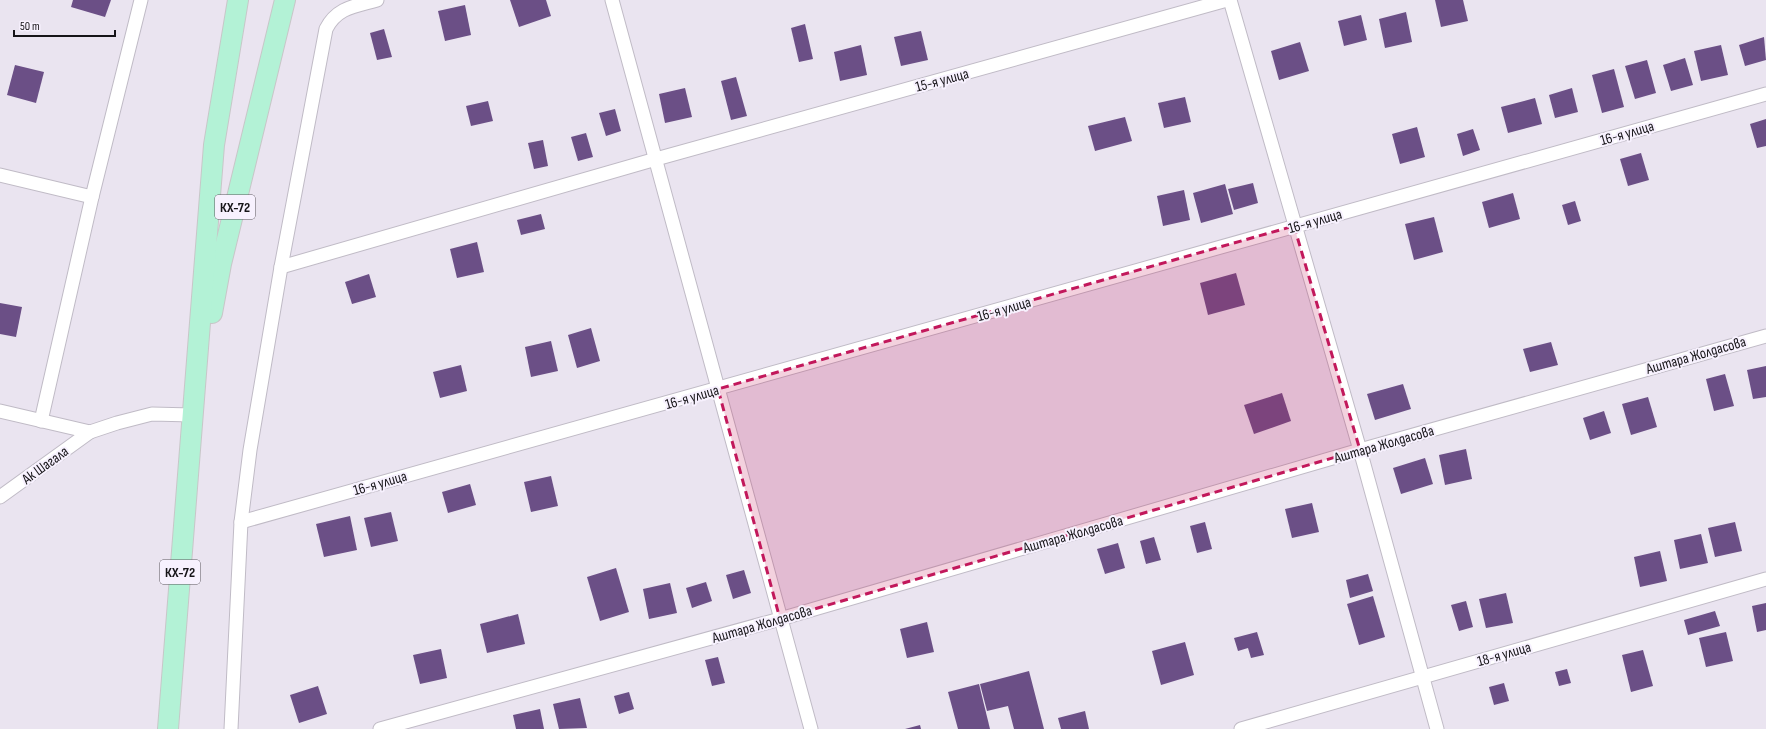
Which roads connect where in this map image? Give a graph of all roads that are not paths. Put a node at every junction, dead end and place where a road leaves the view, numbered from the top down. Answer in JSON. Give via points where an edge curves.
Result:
{"nodes":[{"id":1,"x":141,"y":0,"type":"edge"},
{"id":2,"x":238,"y":0,"type":"edge"},
{"id":3,"x":285,"y":0,"type":"edge"},
{"id":4,"x":377,"y":0,"type":"edge"},
{"id":5,"x":612,"y":0,"type":"edge"},
{"id":6,"x":1228,"y":0,"type":"edge"},
{"id":7,"x":1766,"y":94,"type":"edge"},
{"id":8,"x":656,"y":159,"type":"junction"},
{"id":9,"x":0,"y":175,"type":"edge"},
{"id":10,"x":92,"y":197,"type":"junction"},
{"id":11,"x":1294,"y":226,"type":"junction"},
{"id":12,"x":281,"y":267,"type":"junction"},
{"id":13,"x":1766,"y":336,"type":"edge"},
{"id":14,"x":718,"y":389,"type":"junction"},
{"id":15,"x":0,"y":411,"type":"edge"},
{"id":16,"x":192,"y":415,"type":"junction"},
{"id":17,"x":40,"y":421,"type":"junction"},
{"id":18,"x":90,"y":432,"type":"junction"},
{"id":19,"x":1360,"y":450,"type":"junction"},
{"id":20,"x":0,"y":497,"type":"edge"},
{"id":21,"x":241,"y":522,"type":"junction"},
{"id":22,"x":1766,"y":579,"type":"edge"},
{"id":23,"x":780,"y":619,"type":"junction"},
{"id":24,"x":1422,"y":677,"type":"junction"},
{"id":25,"x":168,"y":729,"type":"edge"},
{"id":26,"x":231,"y":729,"type":"edge"},
{"id":27,"x":380,"y":729,"type":"edge"},
{"id":28,"x":811,"y":729,"type":"edge"},
{"id":29,"x":1241,"y":729,"type":"edge"},
{"id":30,"x":1437,"y":729,"type":"edge"}],
"edges":[{"from":1,"to":10,"type":"street"},
{"from":2,"to":16,"type":"main road","number":"КХ-72","via":[[214,145]]},
{"from":3,"to":16,"type":"main road","number":"КХ-72","via":[[221,264]]},
{"from":4,"to":12,"type":"street","via":[[340,11],[326,29]]},
{"from":5,"to":8,"type":"street"},
{"from":6,"to":8,"type":"street","name":"15-я улица"},
{"from":6,"to":11,"type":"street"},
{"from":7,"to":11,"type":"street","name":"16-я улица"},
{"from":8,"to":12,"type":"street","name":"15-я улица"},
{"from":8,"to":14,"type":"street"},
{"from":9,"to":10,"type":"street"},
{"from":10,"to":17,"type":"street"},
{"from":11,"to":14,"type":"street","name":"16-я улица"},
{"from":11,"to":19,"type":"street"},
{"from":12,"to":21,"type":"street","via":[[250,450]]},
{"from":13,"to":19,"type":"street","name":"Аштара Жолдасова"},
{"from":14,"to":21,"type":"street","name":"16-я улица"},
{"from":14,"to":23,"type":"street"},
{"from":15,"to":17,"type":"street"},
{"from":16,"to":18,"type":"street","via":[[152,414]]},
{"from":16,"to":25,"type":"main road","number":"КХ-72"},
{"from":17,"to":18,"type":"street"},
{"from":18,"to":20,"type":"street","name":"Ак Шагала"},
{"from":19,"to":23,"type":"street","name":"Аштара Жолдасова"},
{"from":19,"to":24,"type":"street"},
{"from":21,"to":26,"type":"street"},
{"from":22,"to":24,"type":"street","name":"18-я улица"},
{"from":23,"to":27,"type":"street","name":"Аштара Жолдасова"},
{"from":23,"to":28,"type":"street"},
{"from":24,"to":29,"type":"street","name":"18-я улица"},
{"from":24,"to":30,"type":"street"}]}
